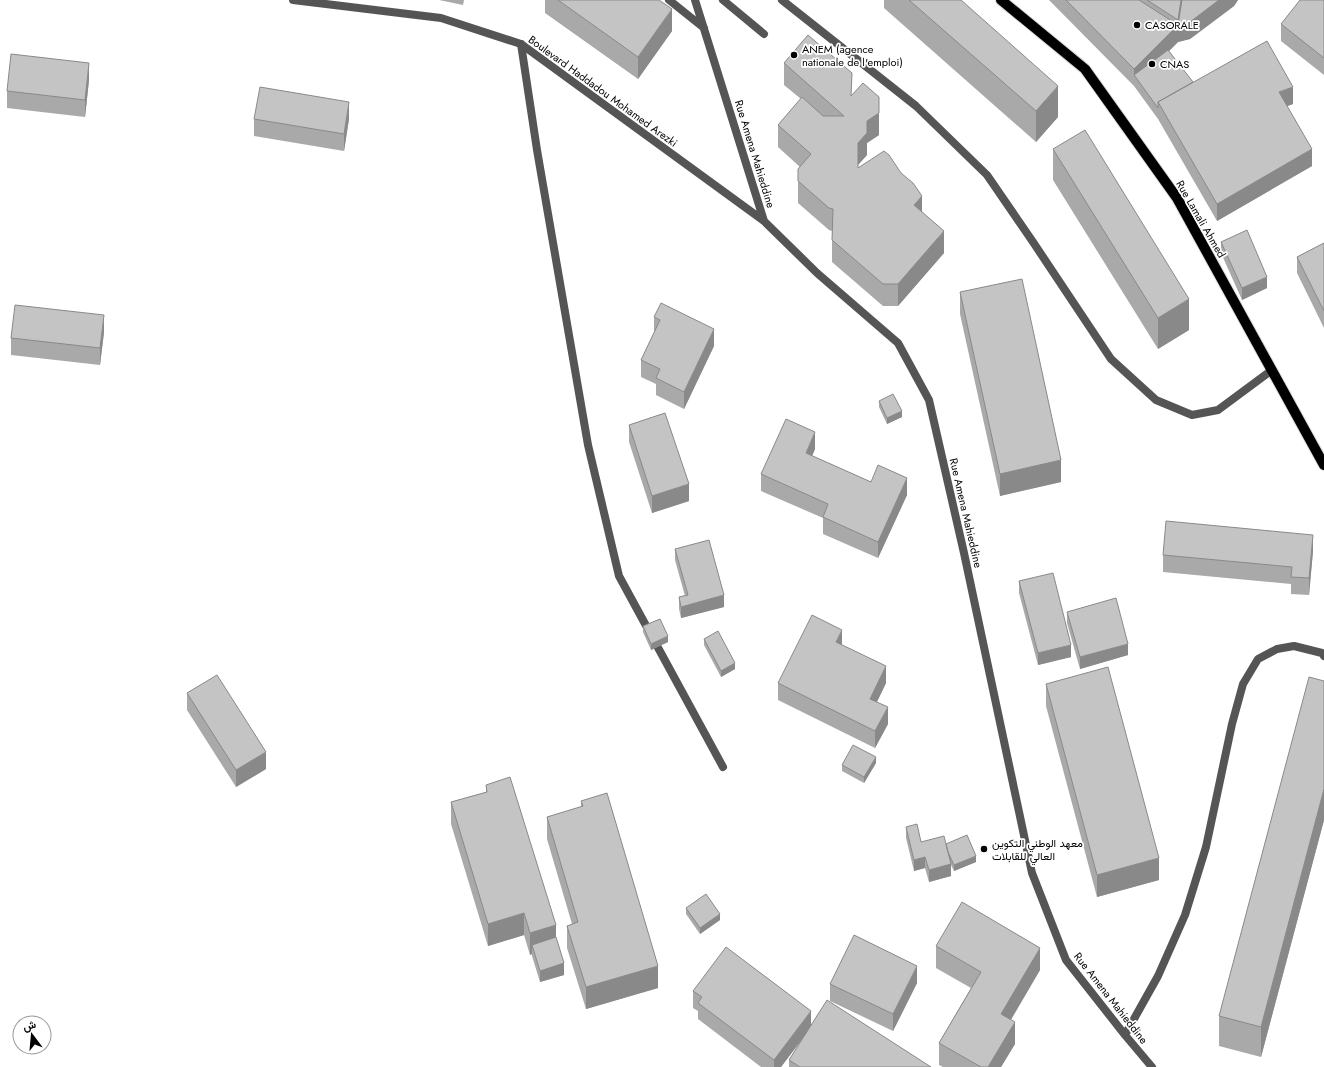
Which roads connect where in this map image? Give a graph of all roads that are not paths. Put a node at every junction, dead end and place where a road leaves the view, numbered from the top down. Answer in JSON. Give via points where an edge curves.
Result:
{"nodes":[{"id":1,"x":293,"y":0,"type":"edge"},
{"id":2,"x":669,"y":0,"type":"edge"},
{"id":3,"x":695,"y":0,"type":"edge"},
{"id":4,"x":723,"y":0,"type":"edge"},
{"id":5,"x":782,"y":0,"type":"edge"},
{"id":6,"x":1001,"y":0,"type":"edge"},
{"id":7,"x":704,"y":29,"type":"junction"},
{"id":8,"x":764,"y":34,"type":"dead end"},
{"id":9,"x":521,"y":44,"type":"junction"},
{"id":10,"x":764,"y":221,"type":"junction"},
{"id":11,"x":1272,"y":370,"type":"junction"},
{"id":12,"x":1324,"y":465,"type":"edge"},
{"id":13,"x":1324,"y":656,"type":"edge"},
{"id":14,"x":723,"y":768,"type":"dead end"},
{"id":15,"x":1125,"y":1035,"type":"junction"},
{"id":16,"x":1152,"y":1067,"type":"edge"}],
"edges":[{"from":1,"to":9,"type":"street","name":"Boulevard Haddadou Mohamed Arezki","via":[[440,18]]},
{"from":2,"to":7,"type":"street"},
{"from":3,"to":7,"type":"street","name":"Rue Amena Mahieddine"},
{"from":4,"to":8,"type":"street"},
{"from":5,"to":11,"type":"street","via":[[916,106],[987,175],[1111,359],[1156,400],[1192,414],[1218,410]]},
{"from":6,"to":11,"type":"main road","name":"Rue Lamali Ahmed","via":[[1085,68],[1177,198]]},
{"from":7,"to":10,"type":"street","name":"Rue Amena Mahieddine"},
{"from":9,"to":10,"type":"street","name":"Boulevard Haddadou Mohamed Arezki"},
{"from":9,"to":14,"type":"street","via":[[588,445],[619,576]]},
{"from":10,"to":15,"type":"street","name":"Rue Amena Mahieddine","via":[[817,273],[898,343],[929,400],[1032,873],[1066,960]]},
{"from":11,"to":12,"type":"main road","name":"Rue Lamali Ahmed"},
{"from":13,"to":15,"type":"street","via":[[1322,653],[1294,646],[1277,649],[1258,659],[1243,684],[1206,847],[1185,915],[1158,976]]},
{"from":15,"to":16,"type":"street","name":"Rue Amena Mahieddine"}]}
